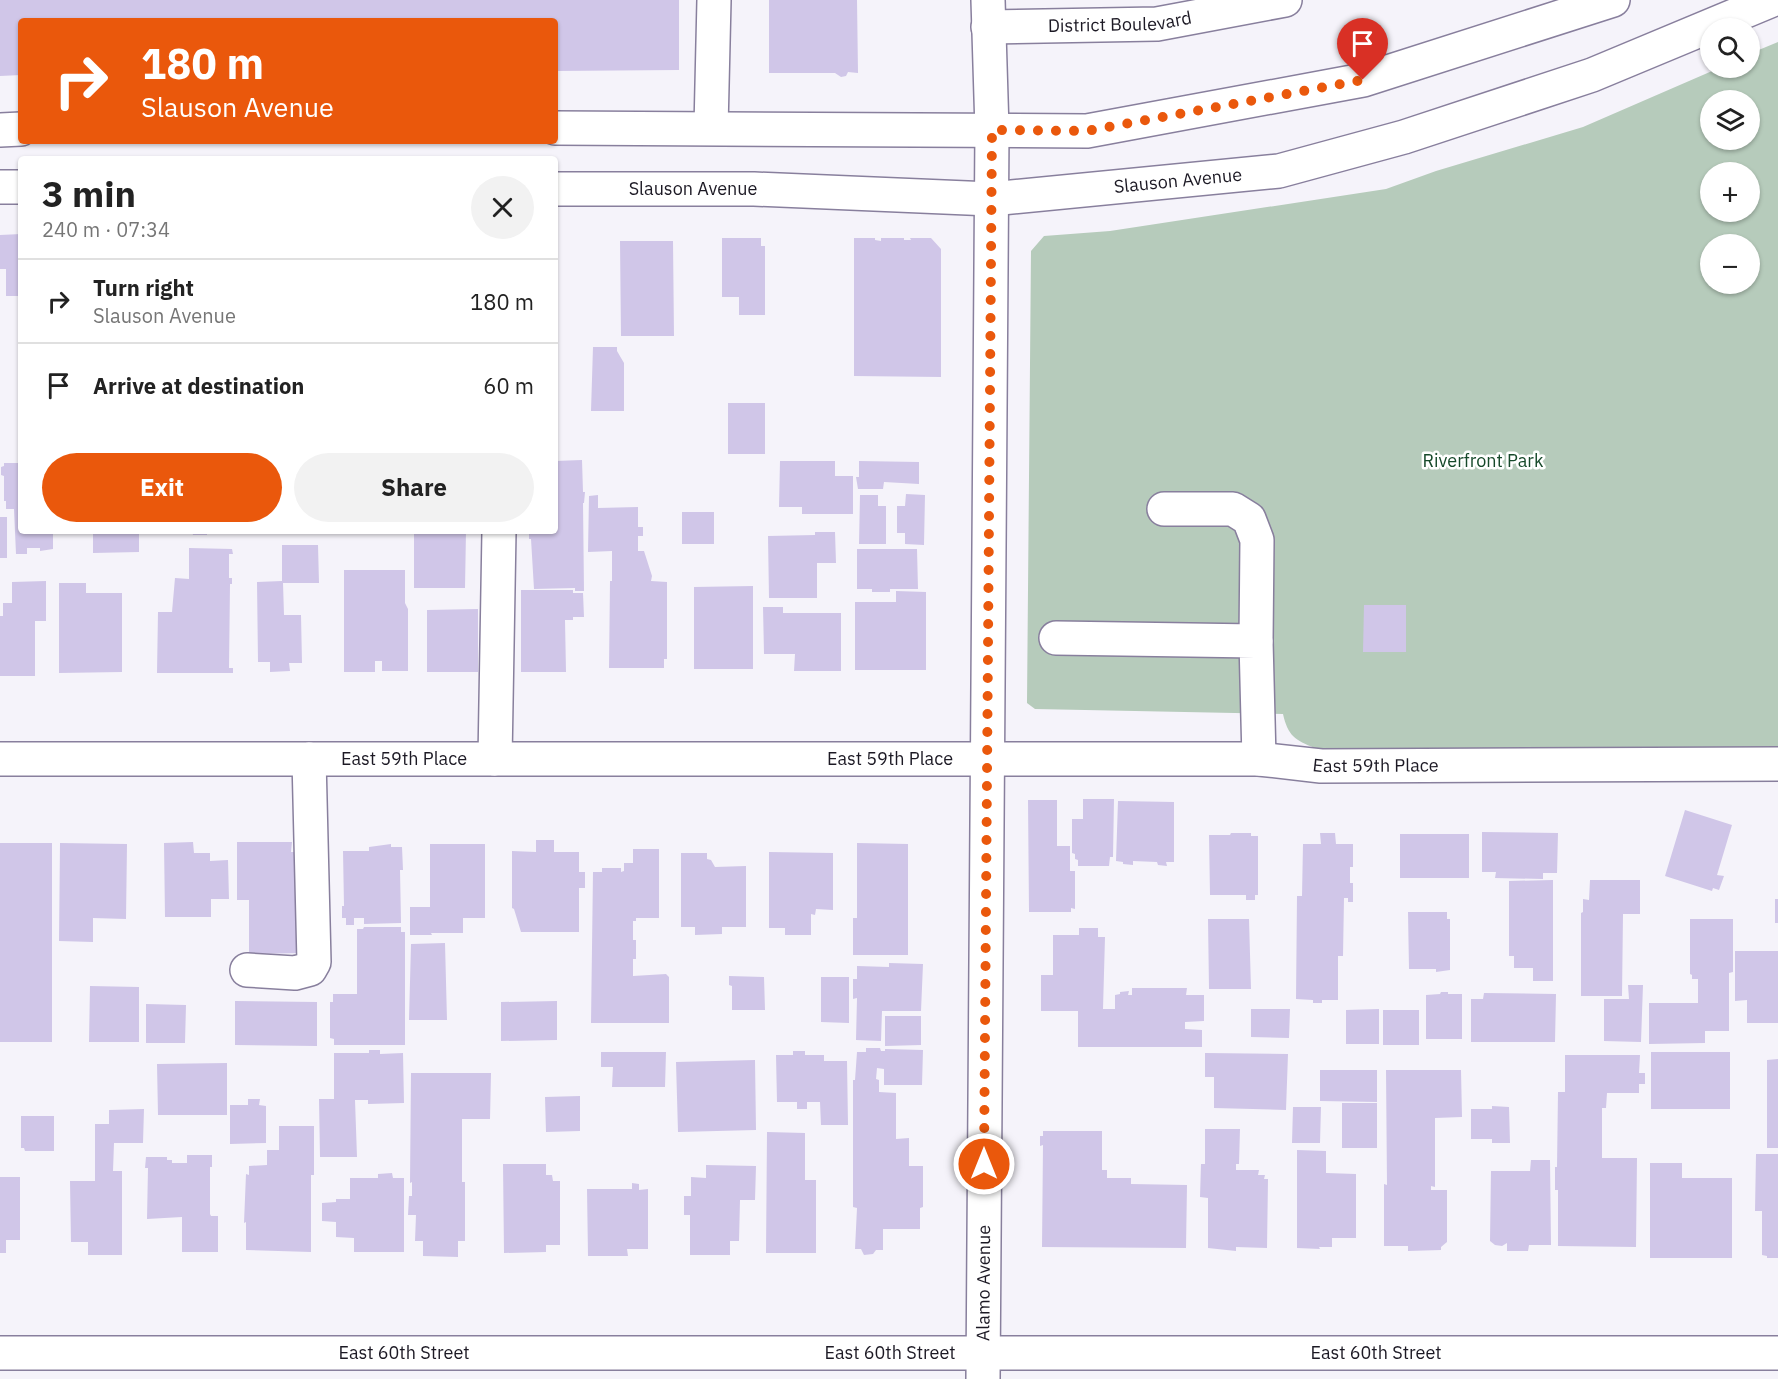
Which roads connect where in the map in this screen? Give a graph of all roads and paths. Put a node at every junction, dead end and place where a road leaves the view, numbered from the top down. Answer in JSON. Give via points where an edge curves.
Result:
{"nodes":[{"id":1,"x":714,"y":0,"type":"edge"},
{"id":2,"x":1285,"y":0,"type":"edge"},
{"id":3,"x":1613,"y":0,"type":"edge"},
{"id":4,"x":1772,"y":0,"type":"edge"},
{"id":5,"x":988,"y":13,"type":"edge"},
{"id":6,"x":558,"y":128,"type":"edge"},
{"id":7,"x":711,"y":128,"type":"junction"},
{"id":8,"x":18,"y":129,"type":"edge"},
{"id":9,"x":0,"y":130,"type":"edge"},
{"id":10,"x":992,"y":130,"type":"junction"},
{"id":11,"x":0,"y":187,"type":"edge"},
{"id":12,"x":18,"y":187,"type":"edge"},
{"id":13,"x":558,"y":189,"type":"edge"},
{"id":14,"x":991,"y":200,"type":"junction"},
{"id":15,"x":1164,"y":509,"type":"dead end"},
{"id":16,"x":499,"y":534,"type":"edge"},
{"id":17,"x":1056,"y":638,"type":"dead end"},
{"id":18,"x":1256,"y":641,"type":"junction"},
{"id":19,"x":0,"y":759,"type":"edge"},
{"id":20,"x":309,"y":759,"type":"junction"},
{"id":21,"x":495,"y":759,"type":"junction"},
{"id":22,"x":987,"y":759,"type":"junction"},
{"id":23,"x":1259,"y":759,"type":"junction"},
{"id":24,"x":1778,"y":764,"type":"edge"},
{"id":25,"x":247,"y":970,"type":"dead end"},
{"id":26,"x":0,"y":1353,"type":"edge"},
{"id":27,"x":1778,"y":1353,"type":"edge"},
{"id":28,"x":1559,"y":1366,"type":"edge"},
{"id":29,"x":1722,"y":1366,"type":"edge"},
{"id":30,"x":835,"y":1367,"type":"edge"},
{"id":31,"x":983,"y":1367,"type":"edge"}],
"edges":[{"from":1,"to":7,"type":"street"},
{"from":2,"to":5,"type":"street","name":"District Boulevard","via":[[1157,24]]},
{"from":3,"to":10,"type":"street","via":[[1363,80],[1087,131]]},
{"from":4,"to":14,"type":"street","name":"Slauson Avenue","via":[[1592,75],[1404,137],[1279,171]]},
{"from":5,"to":10,"type":"street","name":"Alamo Avenue"},
{"from":6,"to":7,"type":"street"},
{"from":7,"to":10,"type":"street"},
{"from":8,"to":9,"type":"street"},
{"from":10,"to":14,"type":"street","name":"Alamo Avenue"},
{"from":11,"to":12,"type":"street"},
{"from":13,"to":14,"type":"street","name":"Slauson Avenue","via":[[754,189]]},
{"from":14,"to":22,"type":"street","name":"Alamo Avenue"},
{"from":15,"to":18,"type":"street","via":[[1233,509],[1249,519],[1257,540]]},
{"from":16,"to":21,"type":"street"},
{"from":17,"to":18,"type":"street"},
{"from":18,"to":23,"type":"street"},
{"from":19,"to":20,"type":"street","name":"East 59th Place"},
{"from":20,"to":21,"type":"street","name":"East 59th Place"},
{"from":20,"to":25,"type":"street","via":[[314,963],[310,969],[295,973]]},
{"from":21,"to":22,"type":"street","name":"East 59th Place"},
{"from":22,"to":23,"type":"street","name":"East 59th Place"},
{"from":22,"to":31,"type":"street","name":"Alamo Avenue"},
{"from":23,"to":24,"type":"street","name":"East 59th Place","via":[[1321,766]]},
{"from":26,"to":30,"type":"street","name":"East 60th Street"},
{"from":27,"to":29,"type":"street","name":"East 60th Street"},
{"from":28,"to":29,"type":"street","name":"East 60th Street"},
{"from":28,"to":31,"type":"street","name":"East 60th Street"},
{"from":30,"to":31,"type":"street","name":"East 60th Street"}]}
